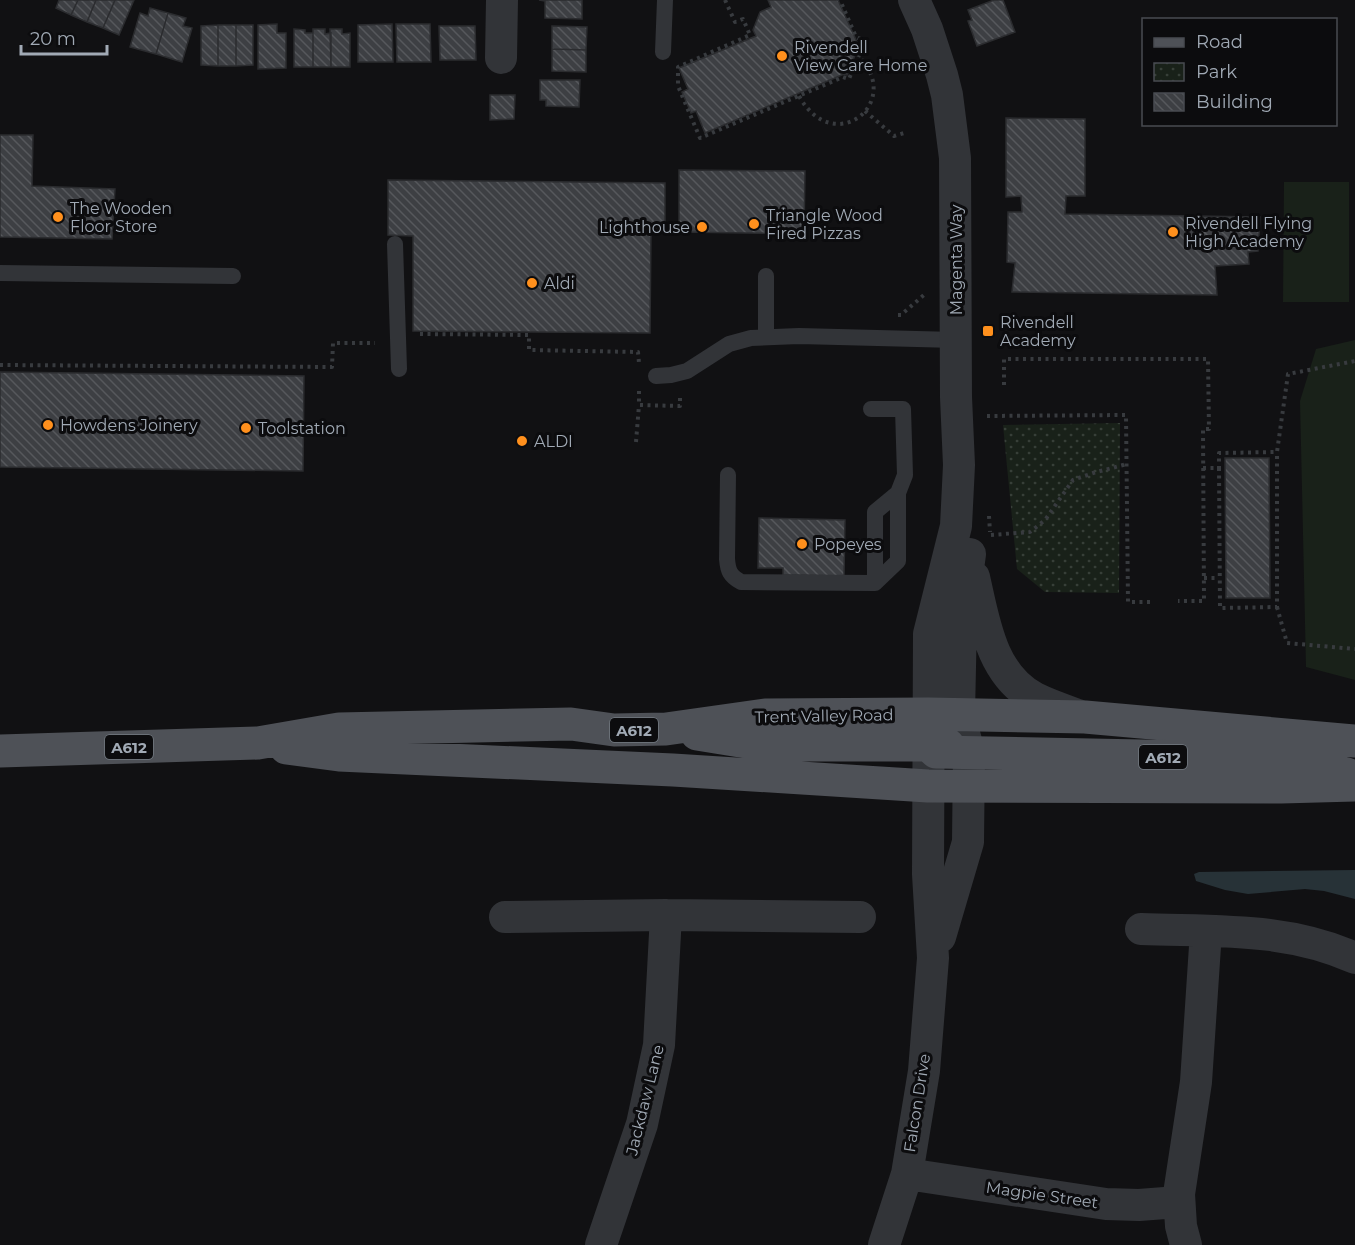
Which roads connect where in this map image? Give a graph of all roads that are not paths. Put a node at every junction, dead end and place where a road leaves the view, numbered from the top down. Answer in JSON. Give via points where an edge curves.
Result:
{"nodes":[{"id":1,"x":502,"y":0,"type":"edge"},
{"id":2,"x":665,"y":0,"type":"edge"},
{"id":3,"x":914,"y":0,"type":"edge"},
{"id":4,"x":663,"y":52,"type":"dead end"},
{"id":5,"x":501,"y":58,"type":"dead end"},
{"id":6,"x":395,"y":244,"type":"dead end"},
{"id":7,"x":0,"y":273,"type":"edge"},
{"id":8,"x":233,"y":276,"type":"dead end"},
{"id":9,"x":766,"y":276,"type":"dead end"},
{"id":10,"x":766,"y":336,"type":"junction"},
{"id":11,"x":956,"y":340,"type":"junction"},
{"id":12,"x":399,"y":369,"type":"dead end"},
{"id":13,"x":657,"y":376,"type":"dead end"},
{"id":14,"x":871,"y":409,"type":"dead end"},
{"id":15,"x":728,"y":475,"type":"dead end"},
{"id":16,"x":898,"y":493,"type":"junction"},
{"id":17,"x":956,"y":526,"type":"junction"},
{"id":18,"x":980,"y":544,"type":"junction"},
{"id":19,"x":875,"y":584,"type":"junction"},
{"id":20,"x":1085,"y":717,"type":"junction"},
{"id":21,"x":938,"y":724,"type":"junction"},
{"id":22,"x":1355,"y":741,"type":"edge"},
{"id":23,"x":258,"y":743,"type":"junction"},
{"id":24,"x":0,"y":751,"type":"edge"},
{"id":25,"x":969,"y":752,"type":"junction"},
{"id":26,"x":1355,"y":776,"type":"edge"},
{"id":27,"x":1355,"y":785,"type":"edge"},
{"id":28,"x":928,"y":786,"type":"junction"},
{"id":29,"x":969,"y":786,"type":"junction"},
{"id":30,"x":666,"y":915,"type":"junction"},
{"id":31,"x":504,"y":917,"type":"dead end"},
{"id":32,"x":860,"y":918,"type":"dead end"},
{"id":33,"x":1141,"y":928,"type":"dead end"},
{"id":34,"x":1206,"y":931,"type":"junction"},
{"id":35,"x":933,"y":958,"type":"junction"},
{"id":36,"x":1355,"y":958,"type":"edge"},
{"id":37,"x":907,"y":1174,"type":"junction"},
{"id":38,"x":1178,"y":1202,"type":"junction"},
{"id":39,"x":601,"y":1245,"type":"edge"},
{"id":40,"x":884,"y":1245,"type":"edge"},
{"id":41,"x":1185,"y":1245,"type":"edge"}],
"edges":[{"from":1,"to":5,"type":"street"},
{"from":2,"to":4,"type":"lane"},
{"from":3,"to":11,"type":"street","name":"Magenta Way","via":[[938,59],[952,130]]},
{"from":6,"to":12,"type":"lane"},
{"from":7,"to":8,"type":"lane"},
{"from":9,"to":10,"type":"lane"},
{"from":10,"to":11,"type":"lane"},
{"from":10,"to":13,"type":"lane","via":[[729,344],[687,371]]},
{"from":11,"to":17,"type":"street","name":"Magenta Way"},
{"from":14,"to":16,"type":"lane","via":[[903,409],[905,475]]},
{"from":15,"to":19,"type":"lane","via":[[728,571],[733,577],[741,582]]},
{"from":16,"to":19,"type":"lane","via":[[898,561]]},
{"from":16,"to":19,"type":"lane","via":[[875,512]]},
{"from":17,"to":18,"type":"street"},
{"from":17,"to":21,"type":"street","name":"Magenta Way","via":[[929,634]]},
{"from":18,"to":20,"type":"street","via":[[985,626],[999,661],[1014,683],[1033,697]]},
{"from":18,"to":21,"type":"street"},
{"from":20,"to":21,"type":"main road","name":"Trent Valley Road","number":"A612"},
{"from":20,"to":22,"type":"main road","name":"Trent Valley Road","number":"A612"},
{"from":21,"to":23,"type":"main road","name":"Trent Valley Road","number":"A612","via":[[765,714],[666,729],[614,730],[571,724],[339,729]]},
{"from":21,"to":25,"type":"main road","number":"A612"},
{"from":21,"to":28,"type":"street","name":"Falcon Drive"},
{"from":23,"to":24,"type":"main road","name":"Trent Valley Road","number":"A612"},
{"from":23,"to":28,"type":"main road","name":"Trent Valley Road","number":"A612","via":[[339,755]]},
{"from":25,"to":26,"type":"main road","number":"A612","via":[[1297,762]]},
{"from":25,"to":29,"type":"street","name":"Falcon Drive"},
{"from":27,"to":29,"type":"main road","name":"Trent Valley Road","number":"A612"},
{"from":28,"to":29,"type":"main road","name":"Trent Valley Road","number":"A612"},
{"from":28,"to":35,"type":"street","name":"Falcon Drive"},
{"from":29,"to":35,"type":"street","name":"Falcon Drive","via":[[968,842]]},
{"from":30,"to":31,"type":"street"},
{"from":30,"to":32,"type":"street"},
{"from":30,"to":39,"type":"street","name":"Jackdaw Lane","via":[[659,1045],[642,1124]]},
{"from":33,"to":34,"type":"street"},
{"from":34,"to":36,"type":"street","via":[[1283,935]]},
{"from":34,"to":38,"type":"street","via":[[1196,1082]]},
{"from":35,"to":37,"type":"street","name":"Falcon Drive","via":[[924,1071]]},
{"from":37,"to":38,"type":"street","name":"Magpie Street","via":[[1106,1204]]},
{"from":37,"to":40,"type":"street","name":"Falcon Drive"},
{"from":38,"to":41,"type":"street"}]}
